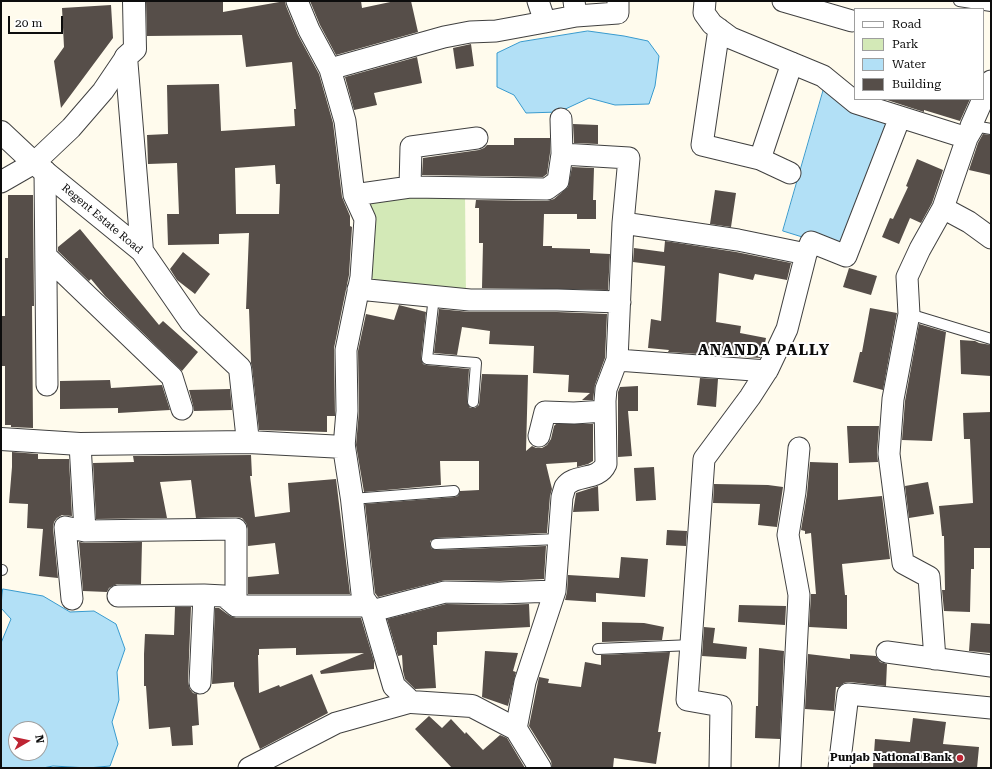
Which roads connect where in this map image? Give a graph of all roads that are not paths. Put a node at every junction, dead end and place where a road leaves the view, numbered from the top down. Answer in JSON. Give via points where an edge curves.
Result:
{"nodes":[{"id":1,"x":134,"y":1,"type":"edge"},
{"id":2,"x":297,"y":1,"type":"edge"},
{"id":3,"x":538,"y":1,"type":"edge"},
{"id":4,"x":618,"y":1,"type":"edge"},
{"id":5,"x":705,"y":1,"type":"edge"},
{"id":6,"x":783,"y":1,"type":"edge"},
{"id":7,"x":959,"y":1,"type":"edge"},
{"id":8,"x":991,"y":6,"type":"edge"},
{"id":9,"x":575,"y":8,"type":"edge"},
{"id":10,"x":852,"y":21,"type":"dead end"},
{"id":11,"x":545,"y":22,"type":"junction"},
{"id":12,"x":719,"y":29,"type":"junction"},
{"id":13,"x":126,"y":57,"type":"junction"},
{"id":14,"x":792,"y":63,"type":"junction"},
{"id":15,"x":330,"y":69,"type":"junction"},
{"id":16,"x":991,"y":80,"type":"edge"},
{"id":17,"x":984,"y":97,"type":"edge"},
{"id":18,"x":983,"y":100,"type":"edge"},
{"id":19,"x":900,"y":117,"type":"junction"},
{"id":20,"x":562,"y":119,"type":"dead end"},
{"id":21,"x":978,"y":131,"type":"edge"},
{"id":22,"x":1,"y":132,"type":"edge"},
{"id":23,"x":477,"y":138,"type":"dead end"},
{"id":24,"x":562,"y":154,"type":"junction"},
{"id":25,"x":760,"y":159,"type":"junction"},
{"id":26,"x":40,"y":167,"type":"junction"},
{"id":27,"x":790,"y":173,"type":"dead end"},
{"id":28,"x":1,"y":182,"type":"edge"},
{"id":29,"x":410,"y":187,"type":"junction"},
{"id":30,"x":354,"y":194,"type":"junction"},
{"id":31,"x":943,"y":208,"type":"junction"},
{"id":32,"x":623,"y":223,"type":"junction"},
{"id":33,"x":991,"y":238,"type":"edge"},
{"id":34,"x":142,"y":251,"type":"junction"},
{"id":35,"x":806,"y":254,"type":"junction"},
{"id":36,"x":46,"y":256,"type":"junction"},
{"id":37,"x":358,"y":290,"type":"junction"},
{"id":38,"x":434,"y":296,"type":"junction"},
{"id":39,"x":620,"y":302,"type":"junction"},
{"id":40,"x":909,"y":314,"type":"junction"},
{"id":41,"x":991,"y":339,"type":"edge"},
{"id":42,"x":617,"y":360,"type":"junction"},
{"id":43,"x":768,"y":371,"type":"junction"},
{"id":44,"x":47,"y":385,"type":"dead end"},
{"id":45,"x":473,"y":402,"type":"dead end"},
{"id":46,"x":182,"y":409,"type":"dead end"},
{"id":47,"x":605,"y":411,"type":"junction"},
{"id":48,"x":539,"y":436,"type":"dead end"},
{"id":49,"x":1,"y":439,"type":"edge"},
{"id":50,"x":248,"y":442,"type":"junction"},
{"id":51,"x":80,"y":444,"type":"junction"},
{"id":52,"x":344,"y":447,"type":"junction"},
{"id":53,"x":799,"y":448,"type":"dead end"},
{"id":54,"x":454,"y":491,"type":"dead end"},
{"id":55,"x":352,"y":499,"type":"junction"},
{"id":56,"x":85,"y":531,"type":"junction"},
{"id":57,"x":559,"y":539,"type":"junction"},
{"id":58,"x":436,"y":544,"type":"dead end"},
{"id":59,"x":555,"y":591,"type":"junction"},
{"id":60,"x":204,"y":595,"type":"junction"},
{"id":61,"x":118,"y":596,"type":"dead end"},
{"id":62,"x":72,"y":599,"type":"dead end"},
{"id":63,"x":236,"y":606,"type":"junction"},
{"id":64,"x":370,"y":609,"type":"junction"},
{"id":65,"x":692,"y":645,"type":"junction"},
{"id":66,"x":598,"y":649,"type":"dead end"},
{"id":67,"x":887,"y":652,"type":"dead end"},
{"id":68,"x":935,"y":659,"type":"junction"},
{"id":69,"x":991,"y":666,"type":"edge"},
{"id":70,"x":200,"y":683,"type":"dead end"},
{"id":71,"x":411,"y":702,"type":"junction"},
{"id":72,"x":991,"y":708,"type":"edge"},
{"id":73,"x":516,"y":729,"type":"junction"},
{"id":74,"x":248,"y":768,"type":"edge"},
{"id":75,"x":540,"y":768,"type":"edge"},
{"id":76,"x":720,"y":768,"type":"edge"},
{"id":77,"x":790,"y":768,"type":"edge"},
{"id":78,"x":839,"y":768,"type":"edge"}],
"edges":[{"from":1,"to":13,"type":"street","via":[[135,49]]},
{"from":2,"to":15,"type":"street","via":[[308,30]]},
{"from":3,"to":11,"type":"street"},
{"from":4,"to":9,"type":"street","via":[[618,13]]},
{"from":5,"to":12,"type":"street","via":[[704,13]]},
{"from":6,"to":10,"type":"street"},
{"from":7,"to":8,"type":"lane"},
{"from":9,"to":11,"type":"street"},
{"from":11,"to":15,"type":"street","via":[[444,37]]},
{"from":12,"to":14,"type":"street","via":[[732,38]]},
{"from":12,"to":25,"type":"street","via":[[702,145]]},
{"from":13,"to":26,"type":"street","via":[[103,91]]},
{"from":13,"to":34,"type":"street"},
{"from":14,"to":19,"type":"street","via":[[823,76],[856,103]]},
{"from":14,"to":25,"type":"street"},
{"from":15,"to":30,"type":"street","via":[[345,121]]},
{"from":16,"to":17,"type":"street"},
{"from":18,"to":21,"type":"street","via":[[971,126]]},
{"from":19,"to":21,"type":"street"},
{"from":19,"to":35,"type":"street","via":[[846,256],[811,242]]},
{"from":20,"to":24,"type":"street"},
{"from":21,"to":31,"type":"street"},
{"from":22,"to":26,"type":"street","name":"Regent Estate Road"},
{"from":23,"to":29,"type":"street","via":[[411,147]]},
{"from":24,"to":29,"type":"street","via":[[558,181],[547,189]]},
{"from":24,"to":32,"type":"street","via":[[629,158]]},
{"from":25,"to":27,"type":"street"},
{"from":26,"to":28,"type":"street"},
{"from":26,"to":34,"type":"street","name":"Regent Estate Road"},
{"from":26,"to":36,"type":"street"},
{"from":29,"to":30,"type":"street"},
{"from":30,"to":37,"type":"street","via":[[365,219]]},
{"from":31,"to":33,"type":"street"},
{"from":31,"to":40,"type":"street","via":[[907,277]]},
{"from":32,"to":35,"type":"street","via":[[738,240]]},
{"from":32,"to":39,"type":"street"},
{"from":34,"to":50,"type":"street","name":"Regent Estate Road","via":[[190,322],[240,368]]},
{"from":35,"to":43,"type":"street","via":[[787,329]]},
{"from":36,"to":44,"type":"street"},
{"from":36,"to":46,"type":"street","via":[[172,376]]},
{"from":37,"to":38,"type":"street"},
{"from":37,"to":52,"type":"street","via":[[346,350],[347,411]]},
{"from":38,"to":39,"type":"street","via":[[470,300]]},
{"from":38,"to":45,"type":"lane","via":[[427,359],[476,363]]},
{"from":39,"to":42,"type":"street"},
{"from":40,"to":41,"type":"lane"},
{"from":40,"to":68,"type":"street","via":[[893,398],[889,454],[903,563],[929,577]]},
{"from":42,"to":43,"type":"street"},
{"from":42,"to":47,"type":"street","via":[[606,389]]},
{"from":43,"to":65,"type":"street","via":[[704,459]]},
{"from":47,"to":48,"type":"street","via":[[545,412]]},
{"from":47,"to":57,"type":"street","via":[[606,464],[599,473],[570,482],[565,488]]},
{"from":49,"to":51,"type":"street"},
{"from":50,"to":51,"type":"street"},
{"from":50,"to":52,"type":"street"},
{"from":51,"to":56,"type":"street"},
{"from":52,"to":55,"type":"street"},
{"from":53,"to":77,"type":"street","via":[[788,535],[799,595]]},
{"from":54,"to":55,"type":"lane"},
{"from":55,"to":64,"type":"street","via":[[363,598]]},
{"from":56,"to":62,"type":"street","via":[[65,527]]},
{"from":56,"to":63,"type":"street","via":[[236,529]]},
{"from":57,"to":58,"type":"lane"},
{"from":57,"to":59,"type":"street"},
{"from":59,"to":64,"type":"street","via":[[445,592]]},
{"from":59,"to":73,"type":"street","via":[[525,682]]},
{"from":60,"to":61,"type":"street"},
{"from":60,"to":63,"type":"street","via":[[224,596]]},
{"from":60,"to":70,"type":"street"},
{"from":63,"to":64,"type":"street"},
{"from":64,"to":71,"type":"street","via":[[394,686]]},
{"from":65,"to":66,"type":"lane"},
{"from":65,"to":76,"type":"street","via":[[687,700],[721,706]]},
{"from":67,"to":68,"type":"street"},
{"from":68,"to":69,"type":"street"},
{"from":71,"to":73,"type":"street","via":[[472,706]]},
{"from":71,"to":74,"type":"street","via":[[336,723]]},
{"from":72,"to":78,"type":"street","via":[[848,694]]},
{"from":73,"to":75,"type":"street"}]}
